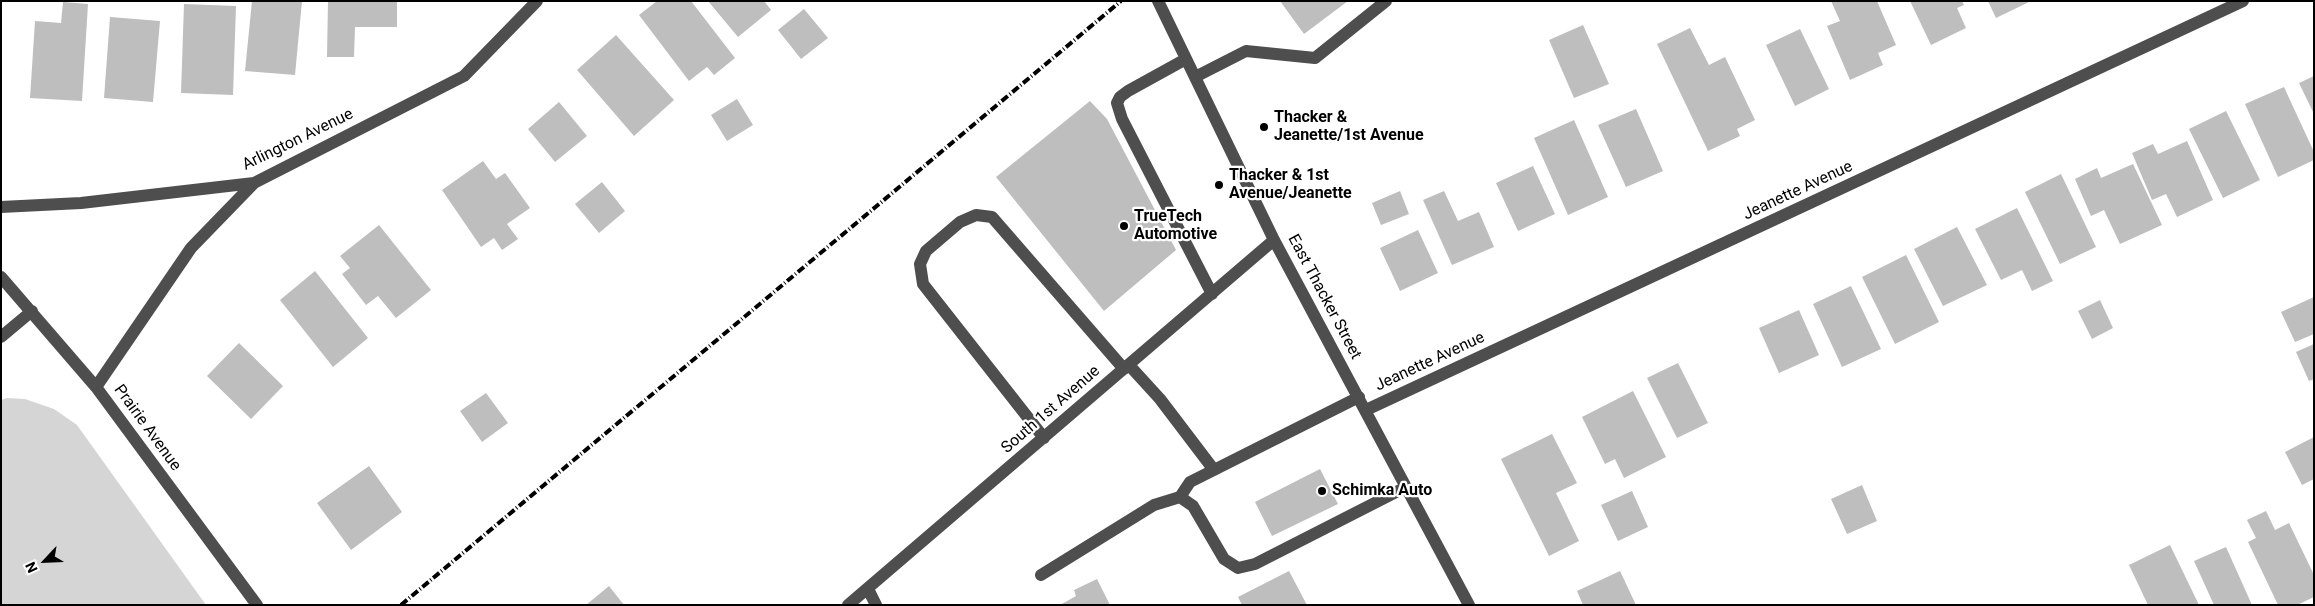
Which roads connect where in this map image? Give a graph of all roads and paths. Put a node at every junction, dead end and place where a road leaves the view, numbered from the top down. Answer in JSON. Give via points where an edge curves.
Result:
{"nodes":[{"id":1,"x":537,"y":1,"type":"edge"},
{"id":2,"x":1158,"y":1,"type":"edge"},
{"id":3,"x":1386,"y":1,"type":"edge"},
{"id":4,"x":2243,"y":1,"type":"edge"},
{"id":5,"x":1186,"y":59,"type":"junction"},
{"id":6,"x":1195,"y":77,"type":"junction"},
{"id":7,"x":254,"y":183,"type":"junction"},
{"id":8,"x":1,"y":207,"type":"edge"},
{"id":9,"x":1274,"y":240,"type":"junction"},
{"id":10,"x":1,"y":277,"type":"edge"},
{"id":11,"x":1212,"y":294,"type":"junction"},
{"id":12,"x":32,"y":311,"type":"junction"},
{"id":13,"x":1,"y":337,"type":"edge"},
{"id":14,"x":1127,"y":367,"type":"junction"},
{"id":15,"x":96,"y":387,"type":"junction"},
{"id":16,"x":1359,"y":397,"type":"junction"},
{"id":17,"x":1366,"y":410,"type":"junction"},
{"id":18,"x":1044,"y":438,"type":"junction"},
{"id":19,"x":1214,"y":470,"type":"junction"},
{"id":20,"x":1406,"y":487,"type":"junction"},
{"id":21,"x":1180,"y":496,"type":"junction"},
{"id":22,"x":1041,"y":575,"type":"dead end"},
{"id":23,"x":868,"y":589,"type":"junction"},
{"id":24,"x":257,"y":605,"type":"edge"},
{"id":25,"x":848,"y":605,"type":"edge"},
{"id":26,"x":876,"y":605,"type":"edge"},
{"id":27,"x":1469,"y":605,"type":"edge"}],
"edges":[{"from":1,"to":7,"type":"street","name":"Arlington Avenue","via":[[464,76]]},
{"from":2,"to":5,"type":"street","name":"East Thacker Street"},
{"from":3,"to":6,"type":"street","via":[[1315,58],[1246,51]]},
{"from":4,"to":17,"type":"street","name":"Jeanette Avenue"},
{"from":5,"to":6,"type":"street","name":"East Thacker Street"},
{"from":5,"to":11,"type":"street","via":[[1128,91],[1117,103],[1122,119]]},
{"from":6,"to":9,"type":"street","name":"East Thacker Street"},
{"from":7,"to":8,"type":"street","name":"Arlington Avenue","via":[[81,203]]},
{"from":7,"to":15,"type":"street","via":[[191,248]]},
{"from":9,"to":11,"type":"street","name":"South 1st Avenue"},
{"from":9,"to":16,"type":"street","name":"East Thacker Street"},
{"from":10,"to":12,"type":"street","name":"Prairie Avenue"},
{"from":11,"to":14,"type":"street","name":"South 1st Avenue"},
{"from":12,"to":13,"type":"street"},
{"from":12,"to":15,"type":"street","name":"Prairie Avenue"},
{"from":14,"to":18,"type":"street","name":"South 1st Avenue"},
{"from":14,"to":18,"type":"street","via":[[992,217],[976,215],[960,222],[926,251],[920,264],[923,284]]},
{"from":14,"to":19,"type":"street","via":[[1160,399]]},
{"from":15,"to":24,"type":"street","name":"Prairie Avenue"},
{"from":16,"to":17,"type":"street","name":"East Thacker Street"},
{"from":16,"to":19,"type":"street"},
{"from":17,"to":20,"type":"street","name":"East Thacker Street"},
{"from":18,"to":23,"type":"street","name":"South 1st Avenue"},
{"from":19,"to":21,"type":"street","via":[[1190,482]]},
{"from":20,"to":21,"type":"street","via":[[1255,564],[1238,568],[1224,559],[1193,506]]},
{"from":20,"to":27,"type":"street","name":"East Thacker Street"},
{"from":21,"to":22,"type":"street","via":[[1154,505]]},
{"from":23,"to":25,"type":"street","name":"South 1st Avenue"},
{"from":23,"to":26,"type":"street"}]}
